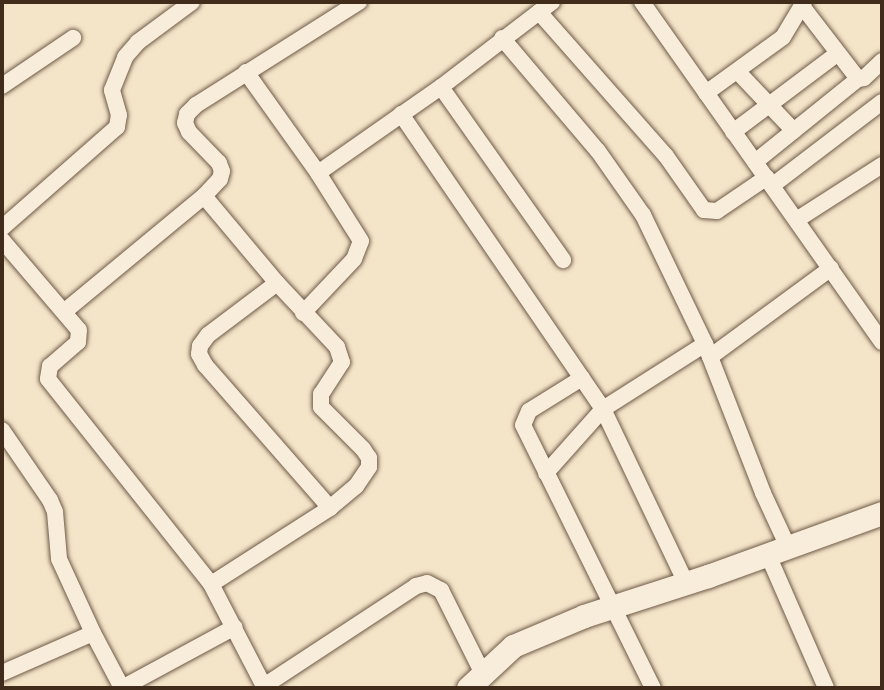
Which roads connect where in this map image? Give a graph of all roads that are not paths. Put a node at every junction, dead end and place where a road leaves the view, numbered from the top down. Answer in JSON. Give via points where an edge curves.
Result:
{"nodes":[{"id":1,"x":192,"y":2,"type":"edge"},
{"id":2,"x":642,"y":2,"type":"edge"},
{"id":3,"x":353,"y":4,"type":"edge"},
{"id":4,"x":803,"y":4,"type":"edge"},
{"id":5,"x":546,"y":7,"type":"edge"},
{"id":6,"x":74,"y":38,"type":"dead end"},
{"id":7,"x":502,"y":38,"type":"junction"},
{"id":8,"x":837,"y":54,"type":"junction"},
{"id":9,"x":882,"y":61,"type":"edge"},
{"id":10,"x":246,"y":72,"type":"junction"},
{"id":11,"x":738,"y":72,"type":"junction"},
{"id":12,"x":858,"y":79,"type":"junction"},
{"id":13,"x":2,"y":86,"type":"edge"},
{"id":14,"x":440,"y":87,"type":"junction"},
{"id":15,"x":706,"y":93,"type":"junction"},
{"id":16,"x":882,"y":102,"type":"edge"},
{"id":17,"x":769,"y":106,"type":"junction"},
{"id":18,"x":401,"y":114,"type":"junction"},
{"id":19,"x":794,"y":131,"type":"junction"},
{"id":20,"x":733,"y":132,"type":"junction"},
{"id":21,"x":755,"y":162,"type":"junction"},
{"id":22,"x":882,"y":165,"type":"edge"},
{"id":23,"x":318,"y":173,"type":"junction"},
{"id":24,"x":770,"y":181,"type":"junction"},
{"id":25,"x":204,"y":196,"type":"junction"},
{"id":26,"x":798,"y":219,"type":"junction"},
{"id":27,"x":2,"y":228,"type":"edge"},
{"id":28,"x":2,"y":240,"type":"edge"},
{"id":29,"x":563,"y":260,"type":"dead end"},
{"id":30,"x":831,"y":268,"type":"junction"},
{"id":31,"x":277,"y":283,"type":"junction"},
{"id":32,"x":65,"y":311,"type":"junction"},
{"id":33,"x":303,"y":313,"type":"junction"},
{"id":34,"x":882,"y":342,"type":"edge"},
{"id":35,"x":708,"y":350,"type":"junction"},
{"id":36,"x":582,"y":378,"type":"junction"},
{"id":37,"x":603,"y":409,"type":"junction"},
{"id":38,"x":5,"y":440,"type":"edge"},
{"id":39,"x":547,"y":473,"type":"junction"},
{"id":40,"x":330,"y":508,"type":"junction"},
{"id":41,"x":882,"y":513,"type":"edge"},
{"id":42,"x":778,"y":551,"type":"junction"},
{"id":43,"x":686,"y":583,"type":"junction"},
{"id":44,"x":211,"y":584,"type":"junction"},
{"id":45,"x":611,"y":607,"type":"junction"},
{"id":46,"x":235,"y":627,"type":"junction"},
{"id":47,"x":93,"y":633,"type":"junction"},
{"id":48,"x":2,"y":673,"type":"edge"},
{"id":49,"x":476,"y":681,"type":"edge"},
{"id":50,"x":265,"y":687,"type":"edge"},
{"id":51,"x":122,"y":688,"type":"edge"},
{"id":52,"x":653,"y":688,"type":"edge"},
{"id":53,"x":826,"y":688,"type":"edge"}],
"edges":[{"from":1,"to":27,"type":"street","via":[[125,57],[112,89],[119,115],[117,127]]},
{"from":2,"to":15,"type":"street"},
{"from":3,"to":10,"type":"street"},
{"from":4,"to":8,"type":"street"},
{"from":4,"to":11,"type":"street","via":[[783,37]]},
{"from":5,"to":7,"type":"street"},
{"from":5,"to":24,"type":"street","via":[[704,210],[717,211]]},
{"from":6,"to":13,"type":"street"},
{"from":7,"to":14,"type":"street"},
{"from":7,"to":35,"type":"street","via":[[630,194]]},
{"from":8,"to":12,"type":"street"},
{"from":8,"to":17,"type":"street"},
{"from":9,"to":12,"type":"street"},
{"from":10,"to":23,"type":"street"},
{"from":10,"to":25,"type":"street","via":[[187,114],[189,132],[222,171]]},
{"from":11,"to":15,"type":"street"},
{"from":11,"to":17,"type":"street"},
{"from":12,"to":19,"type":"street"},
{"from":14,"to":18,"type":"street"},
{"from":14,"to":29,"type":"street"},
{"from":15,"to":20,"type":"street"},
{"from":16,"to":24,"type":"street"},
{"from":17,"to":19,"type":"street"},
{"from":17,"to":20,"type":"street"},
{"from":18,"to":23,"type":"street"},
{"from":18,"to":36,"type":"street"},
{"from":19,"to":21,"type":"street"},
{"from":20,"to":21,"type":"street"},
{"from":21,"to":24,"type":"street"},
{"from":22,"to":26,"type":"street"},
{"from":23,"to":33,"type":"street","via":[[361,241],[354,259]]},
{"from":24,"to":26,"type":"street"},
{"from":25,"to":31,"type":"street"},
{"from":25,"to":32,"type":"street"},
{"from":26,"to":30,"type":"street"},
{"from":28,"to":32,"type":"street"},
{"from":30,"to":34,"type":"street"},
{"from":30,"to":35,"type":"street"},
{"from":31,"to":33,"type":"street"},
{"from":31,"to":40,"type":"street","via":[[208,335],[199,354]]},
{"from":32,"to":44,"type":"street","via":[[80,337],[73,349],[50,366],[48,379]]},
{"from":33,"to":40,"type":"street","via":[[337,347],[342,362],[321,394],[321,407],[369,458],[365,476]]},
{"from":35,"to":37,"type":"street"},
{"from":35,"to":42,"type":"street","via":[[763,493]]},
{"from":36,"to":37,"type":"street"},
{"from":36,"to":39,"type":"street","via":[[523,418]]},
{"from":37,"to":39,"type":"street"},
{"from":37,"to":43,"type":"street"},
{"from":38,"to":47,"type":"street","via":[[50,500],[59,559]]},
{"from":39,"to":45,"type":"street"},
{"from":40,"to":44,"type":"street"},
{"from":41,"to":42,"type":"street"},
{"from":42,"to":43,"type":"street"},
{"from":42,"to":53,"type":"street"},
{"from":43,"to":45,"type":"street"},
{"from":44,"to":46,"type":"street"},
{"from":45,"to":49,"type":"street","via":[[513,646]]},
{"from":45,"to":52,"type":"street"},
{"from":46,"to":50,"type":"street"},
{"from":46,"to":51,"type":"street"},
{"from":47,"to":48,"type":"street"},
{"from":47,"to":51,"type":"street"},
{"from":49,"to":50,"type":"street","via":[[442,590],[427,583]]}]}
